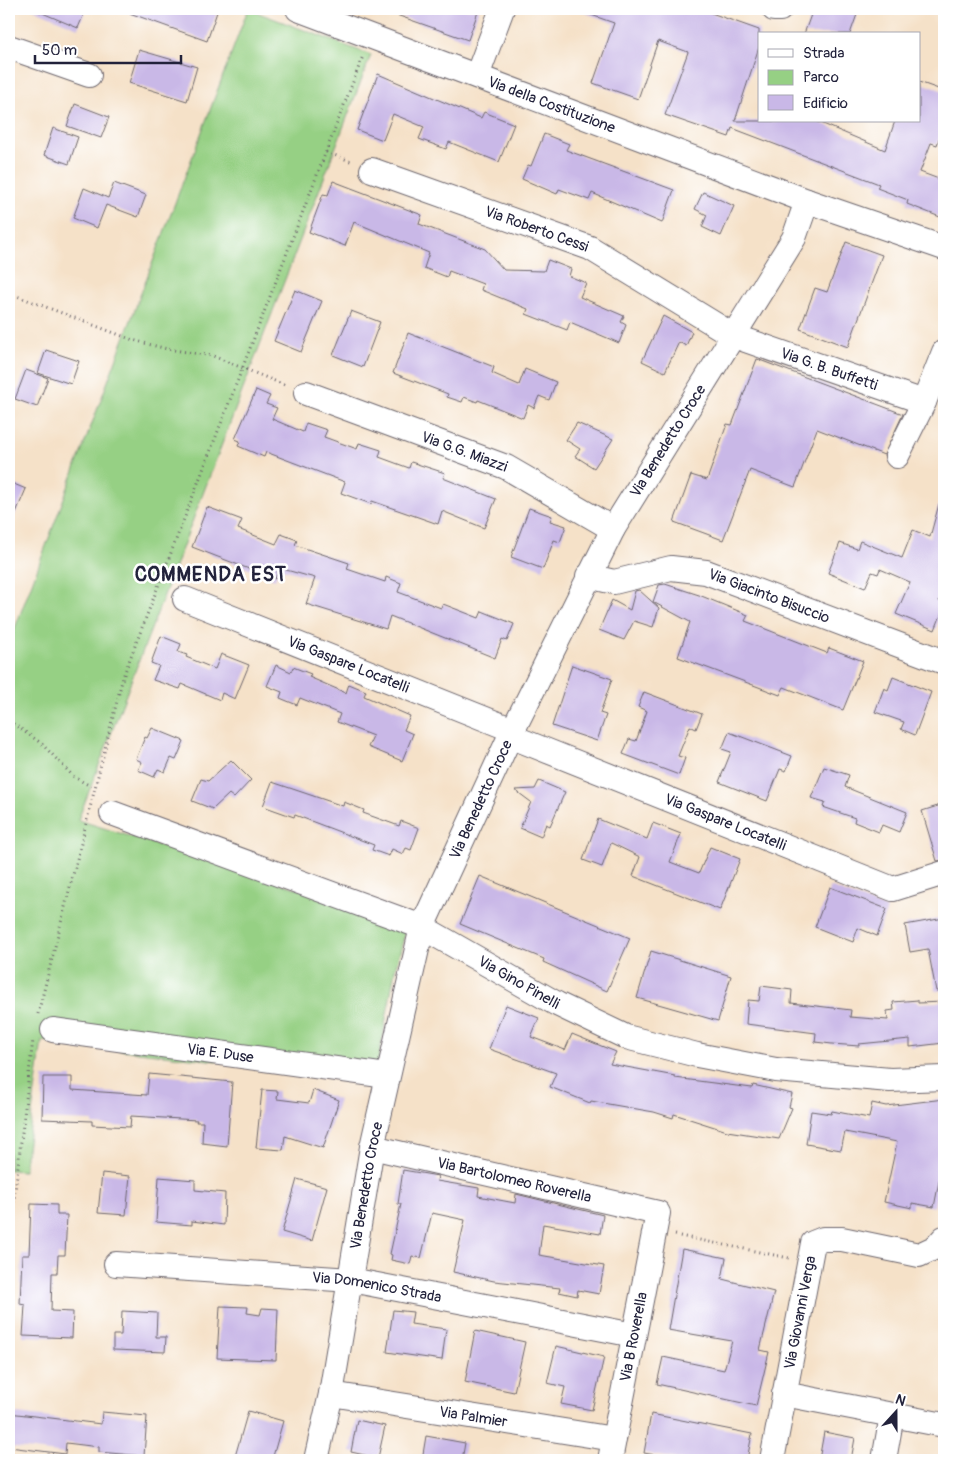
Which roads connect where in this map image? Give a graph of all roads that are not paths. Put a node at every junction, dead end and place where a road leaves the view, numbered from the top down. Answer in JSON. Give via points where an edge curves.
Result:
{"nodes":[{"id":1,"x":298,"y":9,"type":"edge"},
{"id":2,"x":502,"y":9,"type":"edge"},
{"id":3,"x":774,"y":9,"type":"edge"},
{"id":4,"x":780,"y":9,"type":"edge"},
{"id":5,"x":9,"y":46,"type":"edge"},
{"id":6,"x":89,"y":75,"type":"dead end"},
{"id":7,"x":477,"y":76,"type":"junction"},
{"id":8,"x":372,"y":170,"type":"road end"},
{"id":9,"x":807,"y":201,"type":"junction"},
{"id":10,"x":944,"y":248,"type":"edge"},
{"id":11,"x":734,"y":336,"type":"junction"},
{"id":12,"x":944,"y":352,"type":"edge"},
{"id":13,"x":306,"y":393,"type":"road end"},
{"id":14,"x":924,"y":402,"type":"junction"},
{"id":15,"x":897,"y":456,"type":"dead end"},
{"id":16,"x":613,"y":529,"type":"junction"},
{"id":17,"x":588,"y":576,"type":"junction"},
{"id":18,"x":185,"y":599,"type":"dead end"},
{"id":19,"x":944,"y":662,"type":"edge"},
{"id":20,"x":511,"y":733,"type":"junction"},
{"id":21,"x":112,"y":813,"type":"dead end"},
{"id":22,"x":944,"y":873,"type":"edge"},
{"id":23,"x":422,"y":927,"type":"junction"},
{"id":24,"x":41,"y":1029,"type":"road end"},
{"id":25,"x":387,"y":1076,"type":"junction"},
{"id":26,"x":944,"y":1078,"type":"edge"},
{"id":27,"x":372,"y":1147,"type":"junction"},
{"id":28,"x":656,"y":1222,"type":"joint"},
{"id":29,"x":944,"y":1238,"type":"edge"},
{"id":30,"x":116,"y":1264,"type":"dead end"},
{"id":31,"x":351,"y":1280,"type":"junction"},
{"id":32,"x":634,"y":1335,"type":"junction"},
{"id":33,"x":331,"y":1394,"type":"junction"},
{"id":34,"x":784,"y":1394,"type":"junction"},
{"id":35,"x":892,"y":1415,"type":"junction"},
{"id":36,"x":944,"y":1425,"type":"edge"},
{"id":37,"x":612,"y":1450,"type":"edge"},
{"id":38,"x":316,"y":1460,"type":"edge"},
{"id":39,"x":772,"y":1460,"type":"edge"},
{"id":40,"x":884,"y":1460,"type":"edge"}],
"edges":[{"from":1,"to":7,"type":"street","name":"Via della Costituzione"},
{"from":2,"to":7,"type":"street"},
{"from":3,"to":4,"type":"street"},
{"from":5,"to":6,"type":"street"},
{"from":7,"to":9,"type":"street","name":"Via della Costituzione"},
{"from":8,"to":11,"type":"street","name":"Via Roberto Cessi","via":[[590,248]]},
{"from":9,"to":10,"type":"street","name":"Via della Costituzione"},
{"from":9,"to":11,"type":"street","name":"Via Benedetto Croce","via":[[794,238]]},
{"from":11,"to":14,"type":"street","name":"Via G. B. Buffetti"},
{"from":11,"to":16,"type":"street","name":"Via Benedetto Croce"},
{"from":12,"to":14,"type":"street"},
{"from":13,"to":16,"type":"street","name":"Via G.G. Miazzi","via":[[506,467]]},
{"from":14,"to":15,"type":"street"},
{"from":16,"to":17,"type":"street","name":"Via Benedetto Croce"},
{"from":17,"to":19,"type":"street","name":"Via Giacinto Bisuccio","via":[[614,582],[671,568],[706,572]]},
{"from":17,"to":20,"type":"street","name":"Via Benedetto Croce"},
{"from":18,"to":20,"type":"street","name":"Via Gaspare Locatelli"},
{"from":20,"to":22,"type":"street","name":"Via Gaspare Locatelli","via":[[893,889]]},
{"from":20,"to":23,"type":"street","name":"Via Benedetto Croce"},
{"from":21,"to":23,"type":"street","name":"Via Gino Pinelli"},
{"from":23,"to":25,"type":"street","name":"Via Benedetto Croce"},
{"from":23,"to":26,"type":"street","name":"Via Gino Pinelli","via":[[557,1004],[626,1037],[776,1070],[890,1080]]},
{"from":24,"to":25,"type":"street","name":"Via E. Duse"},
{"from":25,"to":27,"type":"street","name":"Via Benedetto Croce"},
{"from":27,"to":28,"type":"street","name":"Via Bartolomeo Roverella"},
{"from":27,"to":31,"type":"street","name":"Via Benedetto Croce"},
{"from":28,"to":32,"type":"street","name":"Via B Roverella"},
{"from":29,"to":34,"type":"street","name":"Via Giovanni Verga","via":[[936,1247],[919,1255],[842,1240],[823,1239],[813,1243]]},
{"from":30,"to":31,"type":"street","name":"Via Domenico Strada"},
{"from":31,"to":32,"type":"street","name":"Via Domenico Strada"},
{"from":31,"to":33,"type":"street","name":"Via Benedetto Croce"},
{"from":32,"to":37,"type":"street","name":"Via B Roverella"},
{"from":33,"to":37,"type":"street","name":"Via Palmier"},
{"from":33,"to":38,"type":"street","name":"Via Benedetto Croce"},
{"from":34,"to":35,"type":"street"},
{"from":34,"to":39,"type":"street","name":"Via Giovanni Verga"},
{"from":35,"to":36,"type":"street"},
{"from":35,"to":40,"type":"street"}]}
